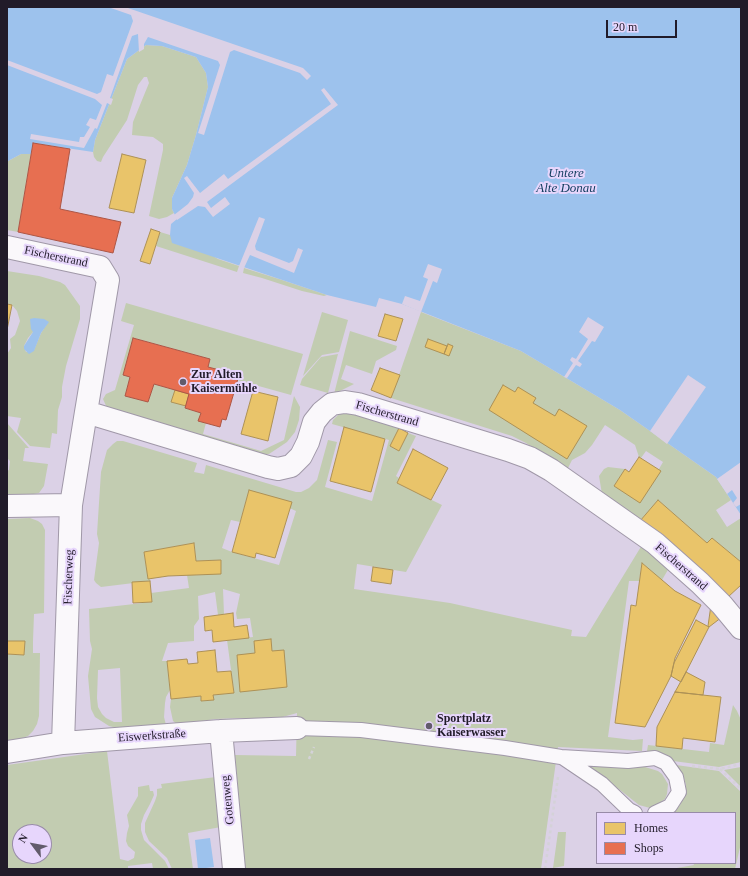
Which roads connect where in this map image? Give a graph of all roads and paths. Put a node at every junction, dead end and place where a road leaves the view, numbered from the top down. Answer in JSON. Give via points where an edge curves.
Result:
{"nodes":[{"id":1,"x":7,"y":247,"type":"edge"},
{"id":2,"x":86,"y":412,"type":"junction"},
{"id":3,"x":71,"y":505,"type":"junction"},
{"id":4,"x":7,"y":506,"type":"edge"},
{"id":5,"x":741,"y":628,"type":"edge"},
{"id":6,"x":297,"y":728,"type":"joint"},
{"id":7,"x":221,"y":731,"type":"junction"},
{"id":8,"x":63,"y":743,"type":"junction"},
{"id":9,"x":315,"y":745,"type":"dead end"},
{"id":10,"x":7,"y":752,"type":"edge"},
{"id":11,"x":561,"y":757,"type":"junction"},
{"id":12,"x":309,"y":759,"type":"dead end"},
{"id":13,"x":666,"y":763,"type":"junction"},
{"id":14,"x":741,"y":764,"type":"edge"},
{"id":15,"x":720,"y":769,"type":"junction"},
{"id":16,"x":741,"y":789,"type":"edge"},
{"id":17,"x":634,"y":812,"type":"edge"},
{"id":18,"x":657,"y":812,"type":"edge"},
{"id":19,"x":234,"y":869,"type":"edge"},
{"id":20,"x":546,"y":869,"type":"edge"}],
"edges":[{"from":1,"to":2,"type":"street","name":"Fischerstrand","via":[[100,267],[108,280]]},
{"from":2,"to":3,"type":"street","name":"Fischerweg"},
{"from":2,"to":5,"type":"street","name":"Fischerstrand","via":[[278,469],[291,466],[301,456],[314,422],[322,412],[332,404],[345,402],[508,450],[530,458],[551,470],[655,543],[700,583]]},
{"from":3,"to":4,"type":"street"},
{"from":3,"to":8,"type":"street","name":"Fischerweg"},
{"from":6,"to":7,"type":"street","name":"Eiswerkstraße"},
{"from":6,"to":11,"type":"lane","via":[[361,730]]},
{"from":7,"to":8,"type":"street","name":"Eiswerkstraße"},
{"from":7,"to":19,"type":"street","name":"Gotenweg"},
{"from":8,"to":10,"type":"street","name":"Eiswerkstraße"},
{"from":9,"to":12,"type":"path"},
{"from":11,"to":13,"type":"lane","via":[[628,761],[655,758]]},
{"from":11,"to":17,"type":"lane","via":[[602,784]]},
{"from":11,"to":20,"type":"path"},
{"from":13,"to":15,"type":"path"},
{"from":13,"to":18,"type":"lane","via":[[676,777],[679,792],[670,806]]},
{"from":14,"to":15,"type":"path"},
{"from":15,"to":16,"type":"path"}]}
